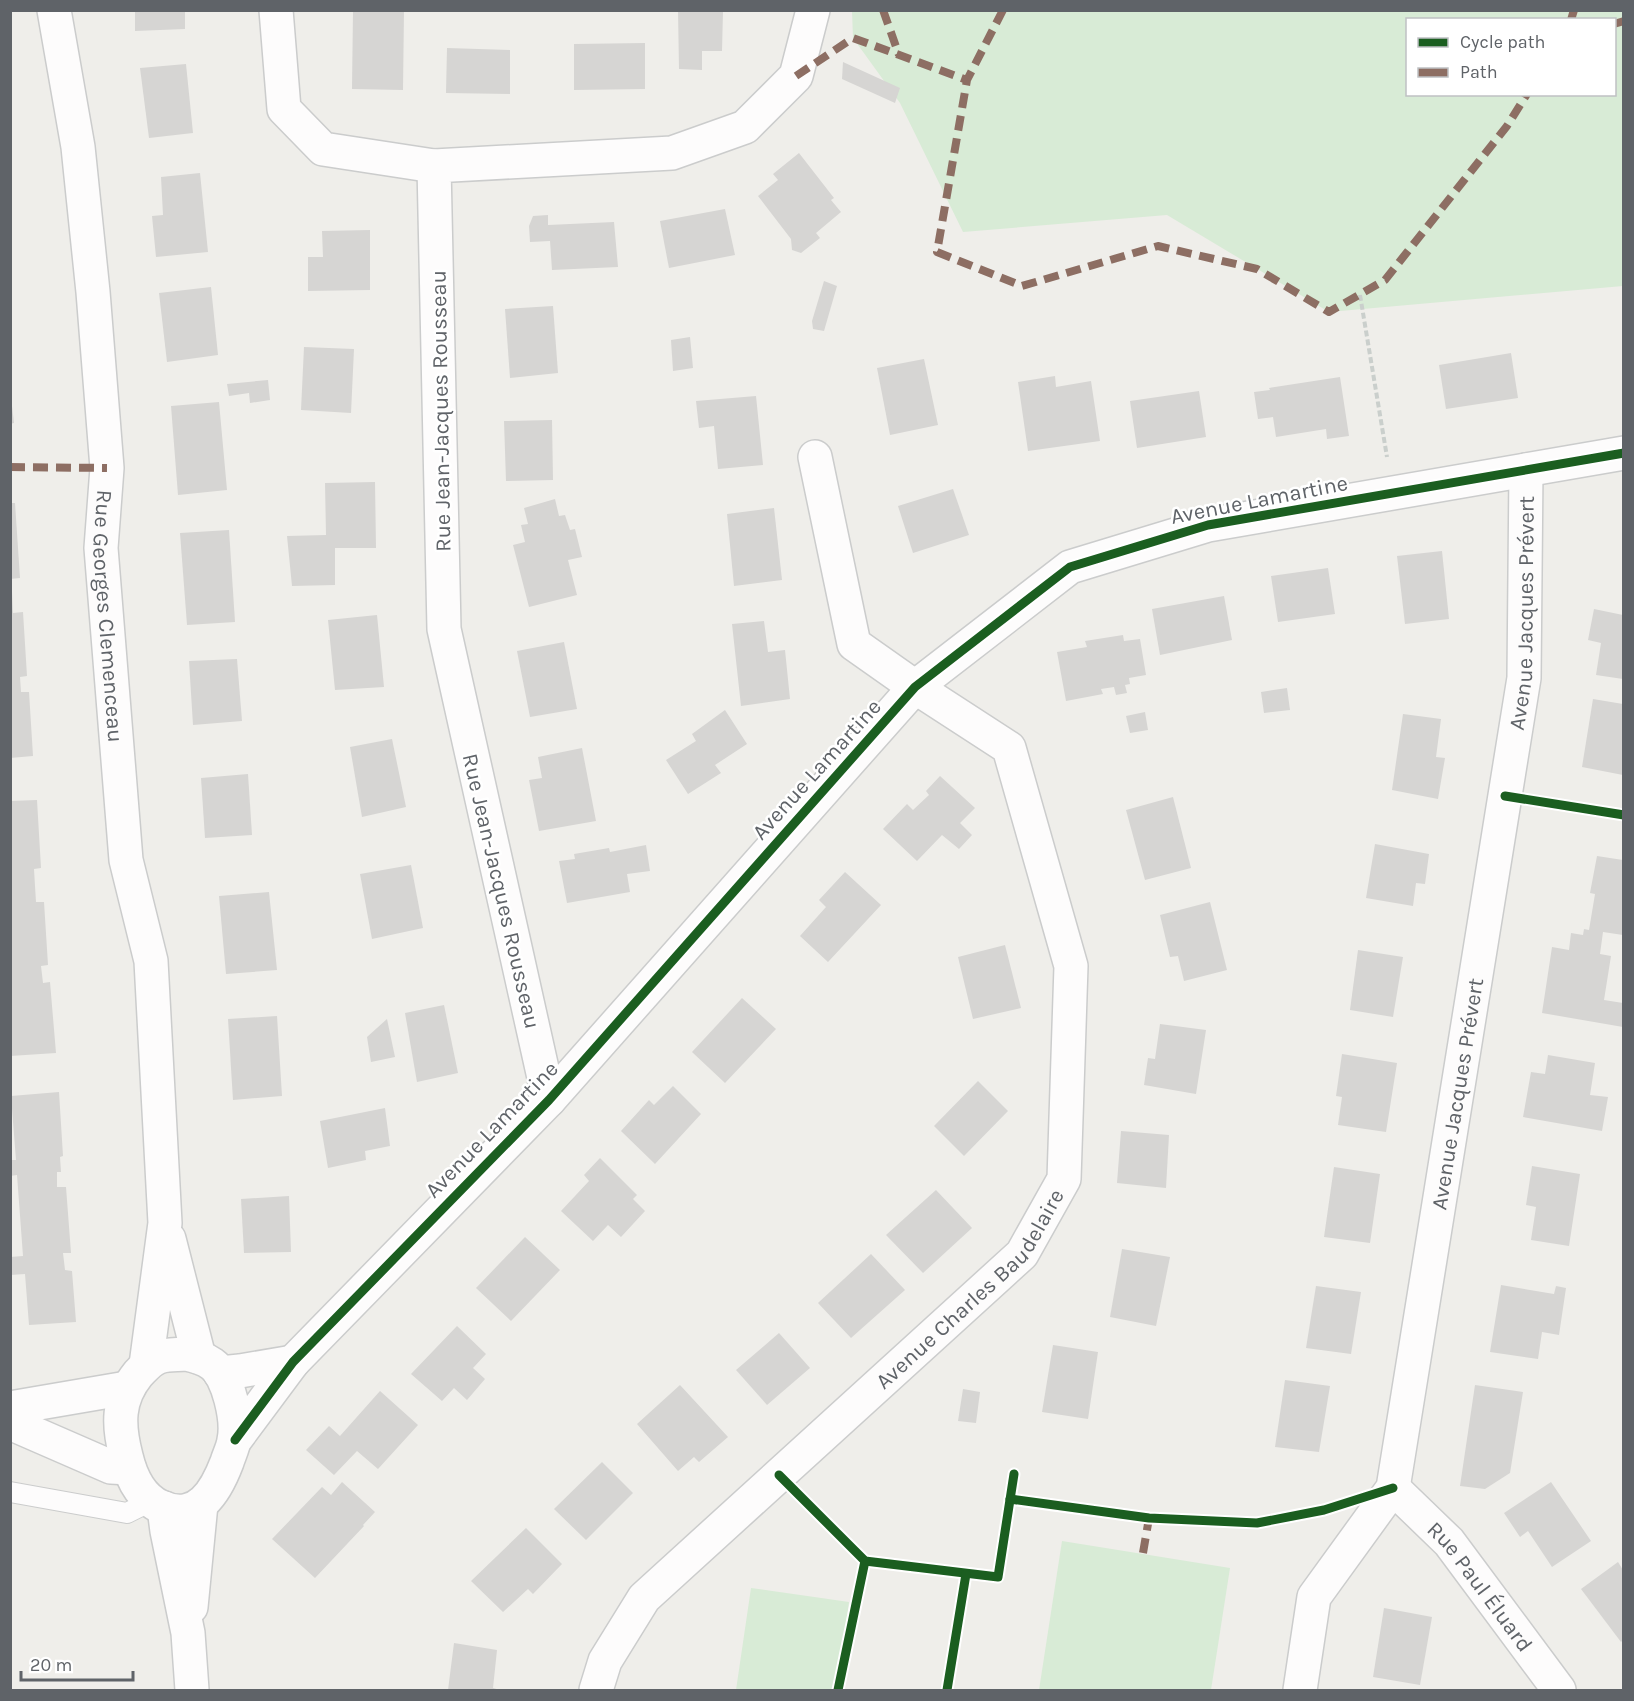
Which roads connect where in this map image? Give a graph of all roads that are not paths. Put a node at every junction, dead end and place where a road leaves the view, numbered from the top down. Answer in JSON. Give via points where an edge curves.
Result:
{"nodes":[{"id":1,"x":54,"y":10,"type":"edge"},
{"id":2,"x":276,"y":10,"type":"edge"},
{"id":3,"x":813,"y":10,"type":"edge"},
{"id":4,"x":434,"y":166,"type":"junction"},
{"id":5,"x":1623,"y":453,"type":"edge"},
{"id":6,"x":815,"y":457,"type":"dead end"},
{"id":7,"x":1526,"y":470,"type":"junction"},
{"id":8,"x":915,"y":687,"type":"junction"},
{"id":9,"x":549,"y":1100,"type":"junction"},
{"id":10,"x":165,"y":1223,"type":"junction"},
{"id":11,"x":293,"y":1362,"type":"junction"},
{"id":12,"x":210,"y":1365,"type":"junction"},
{"id":13,"x":137,"y":1376,"type":"junction"},
{"id":14,"x":10,"y":1408,"type":"edge"},
{"id":15,"x":10,"y":1423,"type":"edge"},
{"id":16,"x":235,"y":1440,"type":"junction"},
{"id":17,"x":129,"y":1468,"type":"junction"},
{"id":18,"x":1393,"y":1488,"type":"junction"},
{"id":19,"x":10,"y":1492,"type":"edge"},
{"id":20,"x":201,"y":1504,"type":"junction"},
{"id":21,"x":158,"y":1505,"type":"junction"},
{"id":22,"x":188,"y":1633,"type":"junction"},
{"id":23,"x":192,"y":1690,"type":"edge"},
{"id":24,"x":596,"y":1690,"type":"edge"},
{"id":25,"x":1300,"y":1690,"type":"edge"},
{"id":26,"x":1559,"y":1690,"type":"edge"}],
"edges":[{"from":1,"to":10,"type":"street","name":"Rue Georges Clemenceau","via":[[78,147],[93,292],[107,468],[101,548],[126,860],[151,961]]},
{"from":2,"to":4,"type":"street","via":[[284,109],[323,149]]},
{"from":3,"to":4,"type":"street","via":[[796,76],[745,126],[672,153]]},
{"from":4,"to":9,"type":"street","name":"Rue Jean-Jacques Rousseau","via":[[444,629]]},
{"from":5,"to":7,"type":"street","name":"Avenue Lamartine"},
{"from":6,"to":8,"type":"street","name":"Avenue Charles Baudelaire","via":[[854,644]]},
{"from":7,"to":8,"type":"street","name":"Avenue Lamartine","via":[[1208,525],[1070,567]]},
{"from":7,"to":18,"type":"street","name":"Avenue Jacques Prévert","via":[[1524,678]]},
{"from":8,"to":9,"type":"street","name":"Avenue Lamartine"},
{"from":8,"to":24,"type":"street","name":"Avenue Charles Baudelaire","via":[[1010,747],[1071,966],[1064,1179],[1022,1254],[644,1598],[605,1661]]},
{"from":9,"to":11,"type":"street","name":"Avenue Lamartine"},
{"from":10,"to":12,"type":"street","name":"Rue Georges Clemenceau"},
{"from":10,"to":13,"type":"street","name":"Rue Georges Clemenceau"},
{"from":11,"to":12,"type":"street","via":[[240,1371]]},
{"from":11,"to":16,"type":"street","name":"Avenue Lamartine"},
{"from":12,"to":13,"type":"street","via":[[186,1354],[158,1357]]},
{"from":12,"to":16,"type":"street","name":"Rue Georges Clemenceau","via":[[231,1397]]},
{"from":13,"to":14,"type":"street"},
{"from":13,"to":17,"type":"street","name":"Rue Georges Clemenceau","via":[[120,1414]]},
{"from":15,"to":17,"type":"street","via":[[111,1467]]},
{"from":16,"to":20,"type":"street","name":"Rue Georges Clemenceau","via":[[216,1485]]},
{"from":17,"to":21,"type":"street","name":"Rue Georges Clemenceau","via":[[136,1484]]},
{"from":18,"to":25,"type":"street","name":"Avenue Jacques Prévert","via":[[1314,1597]]},
{"from":18,"to":26,"type":"street","name":"Rue Paul Éluard","via":[[1449,1542]]},
{"from":19,"to":21,"type":"lane","via":[[127,1513]]},
{"from":20,"to":21,"type":"street","via":[[180,1512]]},
{"from":20,"to":22,"type":"street","name":"Rue Georges Clemenceau"},
{"from":21,"to":22,"type":"street","name":"Rue Georges Clemenceau"},
{"from":22,"to":23,"type":"street","name":"Rue Georges Clemenceau"}]}
